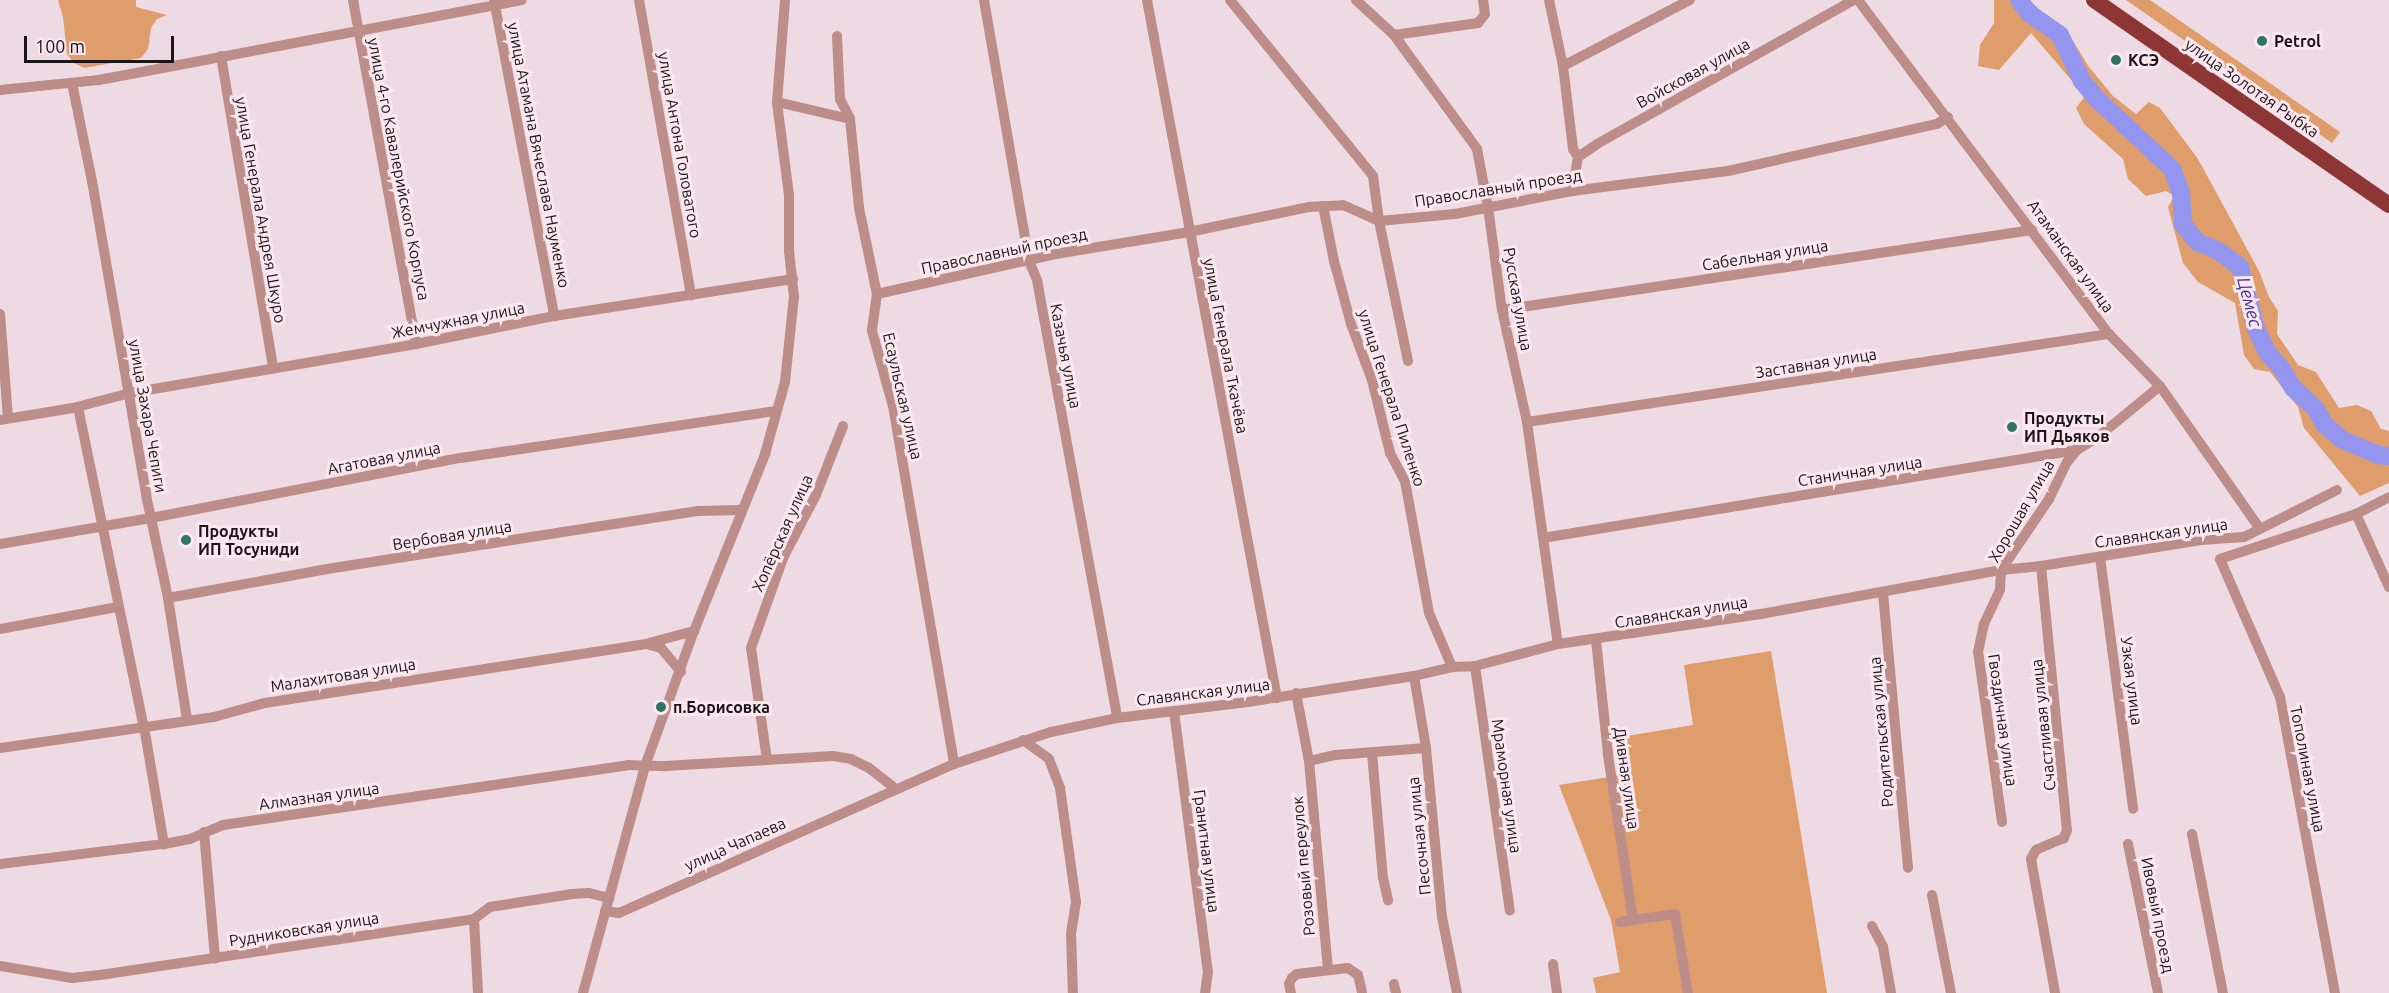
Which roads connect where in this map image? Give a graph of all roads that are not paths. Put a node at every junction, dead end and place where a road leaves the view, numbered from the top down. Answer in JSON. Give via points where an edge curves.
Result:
{"nodes":[{"id":1,"x":352,"y":0,"type":"edge"},
{"id":2,"x":521,"y":0,"type":"edge"},
{"id":3,"x":639,"y":0,"type":"edge"},
{"id":4,"x":784,"y":0,"type":"edge"},
{"id":5,"x":984,"y":0,"type":"edge"},
{"id":6,"x":1147,"y":0,"type":"edge"},
{"id":7,"x":1230,"y":0,"type":"edge"},
{"id":8,"x":1356,"y":0,"type":"edge"},
{"id":9,"x":1483,"y":0,"type":"edge"},
{"id":10,"x":1549,"y":0,"type":"edge"},
{"id":11,"x":1690,"y":0,"type":"edge"},
{"id":12,"x":1856,"y":0,"type":"edge"},
{"id":13,"x":2094,"y":0,"type":"edge"},
{"id":14,"x":494,"y":2,"type":"edge"},
{"id":15,"x":358,"y":31,"type":"junction"},
{"id":16,"x":1394,"y":35,"type":"junction"},
{"id":17,"x":837,"y":36,"type":"dead end"},
{"id":18,"x":221,"y":56,"type":"junction"},
{"id":19,"x":1563,"y":66,"type":"junction"},
{"id":20,"x":72,"y":83,"type":"junction"},
{"id":21,"x":0,"y":90,"type":"edge"},
{"id":22,"x":777,"y":102,"type":"junction"},
{"id":23,"x":1948,"y":117,"type":"junction"},
{"id":24,"x":850,"y":119,"type":"junction"},
{"id":25,"x":1578,"y":157,"type":"junction"},
{"id":26,"x":1572,"y":191,"type":"junction"},
{"id":27,"x":2389,"y":205,"type":"edge"},
{"id":28,"x":1323,"y":206,"type":"junction"},
{"id":29,"x":1488,"y":207,"type":"junction"},
{"id":30,"x":1379,"y":221,"type":"junction"},
{"id":31,"x":2032,"y":230,"type":"junction"},
{"id":32,"x":1189,"y":232,"type":"junction"},
{"id":33,"x":1029,"y":261,"type":"junction"},
{"id":34,"x":793,"y":279,"type":"junction"},
{"id":35,"x":877,"y":294,"type":"junction"},
{"id":36,"x":691,"y":295,"type":"junction"},
{"id":37,"x":1502,"y":310,"type":"junction"},
{"id":38,"x":0,"y":314,"type":"edge"},
{"id":39,"x":554,"y":316,"type":"junction"},
{"id":40,"x":2109,"y":334,"type":"junction"},
{"id":41,"x":416,"y":344,"type":"junction"},
{"id":42,"x":1407,"y":361,"type":"dead end"},
{"id":43,"x":273,"y":368,"type":"junction"},
{"id":44,"x":2160,"y":386,"type":"junction"},
{"id":45,"x":130,"y":393,"type":"junction"},
{"id":46,"x":78,"y":407,"type":"junction"},
{"id":47,"x":776,"y":411,"type":"junction"},
{"id":48,"x":4,"y":419,"type":"edge"},
{"id":49,"x":1527,"y":422,"type":"junction"},
{"id":50,"x":843,"y":426,"type":"dead end"},
{"id":51,"x":2077,"y":450,"type":"junction"},
{"id":52,"x":2337,"y":490,"type":"dead end"},
{"id":53,"x":2389,"y":497,"type":"edge"},
{"id":54,"x":742,"y":510,"type":"junction"},
{"id":55,"x":2356,"y":514,"type":"junction"},
{"id":56,"x":151,"y":518,"type":"junction"},
{"id":57,"x":103,"y":527,"type":"junction"},
{"id":58,"x":2260,"y":529,"type":"junction"},
{"id":59,"x":1543,"y":538,"type":"junction"},
{"id":60,"x":0,"y":544,"type":"edge"},
{"id":61,"x":2100,"y":557,"type":"junction"},
{"id":62,"x":2041,"y":566,"type":"junction"},
{"id":63,"x":2001,"y":570,"type":"junction"},
{"id":64,"x":2389,"y":586,"type":"edge"},
{"id":65,"x":2000,"y":590,"type":"joint"},
{"id":66,"x":1883,"y":593,"type":"junction"},
{"id":67,"x":168,"y":598,"type":"junction"},
{"id":68,"x":118,"y":607,"type":"junction"},
{"id":69,"x":0,"y":629,"type":"edge"},
{"id":70,"x":694,"y":632,"type":"junction"},
{"id":71,"x":1596,"y":640,"type":"junction"},
{"id":72,"x":646,"y":644,"type":"junction"},
{"id":73,"x":1558,"y":644,"type":"junction"},
{"id":74,"x":1475,"y":666,"type":"junction"},
{"id":75,"x":1452,"y":667,"type":"junction"},
{"id":76,"x":681,"y":672,"type":"junction"},
{"id":77,"x":1414,"y":676,"type":"junction"},
{"id":78,"x":1296,"y":693,"type":"junction"},
{"id":79,"x":1277,"y":698,"type":"junction"},
{"id":80,"x":1174,"y":711,"type":"junction"},
{"id":81,"x":1118,"y":718,"type":"junction"},
{"id":82,"x":187,"y":720,"type":"junction"},
{"id":83,"x":144,"y":727,"type":"junction"},
{"id":84,"x":1023,"y":740,"type":"junction"},
{"id":85,"x":0,"y":748,"type":"edge"},
{"id":86,"x":1426,"y":748,"type":"junction"},
{"id":87,"x":1372,"y":753,"type":"junction"},
{"id":88,"x":767,"y":760,"type":"junction"},
{"id":89,"x":1309,"y":761,"type":"junction"},
{"id":90,"x":954,"y":764,"type":"junction"},
{"id":91,"x":645,"y":766,"type":"junction"},
{"id":92,"x":896,"y":789,"type":"junction"},
{"id":93,"x":2133,"y":808,"type":"dead end"},
{"id":94,"x":2002,"y":822,"type":"dead end"},
{"id":95,"x":204,"y":832,"type":"junction"},
{"id":96,"x":2192,"y":834,"type":"dead end"},
{"id":97,"x":164,"y":844,"type":"junction"},
{"id":98,"x":2128,"y":844,"type":"dead end"},
{"id":99,"x":0,"y":864,"type":"edge"},
{"id":100,"x":1908,"y":868,"type":"dead end"},
{"id":101,"x":1932,"y":895,"type":"dead end"},
{"id":102,"x":609,"y":898,"type":"junction"},
{"id":103,"x":1388,"y":900,"type":"dead end"},
{"id":104,"x":605,"y":911,"type":"junction"},
{"id":105,"x":1510,"y":911,"type":"dead end"},
{"id":106,"x":474,"y":919,"type":"junction"},
{"id":107,"x":1633,"y":920,"type":"junction"},
{"id":108,"x":1620,"y":922,"type":"dead end"},
{"id":109,"x":1872,"y":926,"type":"dead end"},
{"id":110,"x":215,"y":958,"type":"junction"},
{"id":111,"x":1552,"y":964,"type":"dead end"},
{"id":112,"x":0,"y":966,"type":"edge"},
{"id":113,"x":1328,"y":969,"type":"junction"},
{"id":114,"x":478,"y":993,"type":"edge"},
{"id":115,"x":583,"y":993,"type":"edge"},
{"id":116,"x":1073,"y":993,"type":"edge"},
{"id":117,"x":1205,"y":993,"type":"edge"},
{"id":118,"x":1291,"y":993,"type":"edge"},
{"id":119,"x":1362,"y":993,"type":"edge"},
{"id":120,"x":1457,"y":993,"type":"edge"},
{"id":121,"x":1557,"y":993,"type":"edge"},
{"id":122,"x":1688,"y":993,"type":"edge"},
{"id":123,"x":1891,"y":993,"type":"edge"},
{"id":124,"x":1951,"y":993,"type":"edge"},
{"id":125,"x":2055,"y":993,"type":"edge"},
{"id":126,"x":2158,"y":993,"type":"edge"},
{"id":127,"x":2223,"y":993,"type":"edge"},
{"id":128,"x":2335,"y":993,"type":"edge"}],
"edges":[{"from":1,"to":15,"type":"street","name":"улица 4-го Кавалерийского Корпуса"},
{"from":2,"to":14,"type":"street"},
{"from":3,"to":36,"type":"street","name":"улица Антона Головатого"},
{"from":4,"to":22,"type":"street"},
{"from":5,"to":33,"type":"street","name":"Казачья улица"},
{"from":6,"to":32,"type":"street","name":"улица Генерала Ткачёва"},
{"from":7,"to":30,"type":"street","name":"улица Генерала Пиленко","via":[[1373,176]]},
{"from":8,"to":16,"type":"street","name":"Русская улица"},
{"from":9,"to":16,"type":"street","via":[[1485,14],[1478,23]]},
{"from":10,"to":19,"type":"street"},
{"from":11,"to":19,"type":"street"},
{"from":12,"to":23,"type":"street","name":"Атаманская улица"},
{"from":12,"to":25,"type":"street","name":"Войсковая улица"},
{"from":13,"to":27,"type":"highway","name":"улица Золотая Рыбка"},
{"from":14,"to":15,"type":"street"},
{"from":14,"to":39,"type":"street","name":"улица Атамана Вячеслава Науменко"},
{"from":15,"to":18,"type":"street"},
{"from":15,"to":41,"type":"street","name":"улица 4-го Кавалерийского Корпуса"},
{"from":16,"to":29,"type":"street","name":"Русская улица","via":[[1477,149]]},
{"from":17,"to":24,"type":"street","name":"Есаульская улица","via":[[840,99]]},
{"from":18,"to":20,"type":"street"},
{"from":18,"to":43,"type":"street","name":"улица Генерала Андрея Шкуро"},
{"from":19,"to":25,"type":"street","via":[[1573,149]]},
{"from":20,"to":21,"type":"street"},
{"from":20,"to":45,"type":"street","name":"улица Захара Чепиги"},
{"from":22,"to":24,"type":"street"},
{"from":22,"to":34,"type":"street","via":[[789,195]]},
{"from":23,"to":26,"type":"street","name":"Православный проезд","via":[[1925,127],[1728,171]]},
{"from":23,"to":31,"type":"street","name":"Атаманская улица"},
{"from":24,"to":35,"type":"street","name":"Есаульская улица","via":[[859,208]]},
{"from":25,"to":26,"type":"street"},
{"from":26,"to":29,"type":"street","name":"Православный проезд"},
{"from":28,"to":30,"type":"street","name":"Православный проезд","via":[[1343,205]]},
{"from":28,"to":32,"type":"street","name":"Православный проезд"},
{"from":28,"to":75,"type":"street","name":"улица Генерала Пиленко","via":[[1351,324],[1372,380],[1390,453],[1405,481],[1429,613]]},
{"from":29,"to":30,"type":"street","name":"Православный проезд"},
{"from":29,"to":37,"type":"street","name":"Русская улица"},
{"from":30,"to":42,"type":"street","name":"улица Генерала Пиленко"},
{"from":31,"to":37,"type":"street","name":"Сабельная улица"},
{"from":31,"to":40,"type":"street","name":"Атаманская улица"},
{"from":32,"to":33,"type":"street","name":"Православный проезд"},
{"from":32,"to":79,"type":"street","name":"улица Генерала Ткачёва"},
{"from":33,"to":35,"type":"street","name":"Православный проезд"},
{"from":33,"to":81,"type":"street","name":"Казачья улица","via":[[1037,280]]},
{"from":34,"to":36,"type":"street","name":"Жемчужная улица"},
{"from":34,"to":47,"type":"street","via":[[789,357]]},
{"from":35,"to":90,"type":"street","name":"Есаульская улица","via":[[872,331],[893,406]]},
{"from":36,"to":39,"type":"street","name":"Жемчужная улица"},
{"from":37,"to":49,"type":"street","name":"Русская улица"},
{"from":38,"to":48,"type":"street"},
{"from":39,"to":41,"type":"street","name":"Жемчужная улица"},
{"from":40,"to":44,"type":"street","name":"Атаманская улица"},
{"from":40,"to":49,"type":"street","name":"Заставная улица"},
{"from":41,"to":43,"type":"street","name":"Жемчужная улица"},
{"from":43,"to":45,"type":"street","name":"Жемчужная улица"},
{"from":44,"to":51,"type":"street","name":"Станичная улица"},
{"from":44,"to":58,"type":"street","name":"Атаманская улица"},
{"from":45,"to":46,"type":"street","name":"Жемчужная улица"},
{"from":45,"to":56,"type":"street","name":"улица Захара Чепиги"},
{"from":46,"to":48,"type":"street","name":"Жемчужная улица"},
{"from":46,"to":57,"type":"street"},
{"from":47,"to":54,"type":"street","via":[[765,454]]},
{"from":47,"to":56,"type":"street","name":"Агатовая улица","via":[[461,458]]},
{"from":49,"to":59,"type":"street","name":"Русская улица"},
{"from":50,"to":88,"type":"street","name":"Хопёрская улица","via":[[816,495],[783,558],[751,648]]},
{"from":51,"to":59,"type":"street","name":"Станичная улица"},
{"from":51,"to":63,"type":"street","name":"Хорошая улица"},
{"from":52,"to":58,"type":"street","name":"Славянская улица"},
{"from":53,"to":55,"type":"street"},
{"from":54,"to":67,"type":"street","name":"Вербовая улица","via":[[698,510]]},
{"from":54,"to":70,"type":"street"},
{"from":55,"to":64,"type":"street"},
{"from":55,"to":128,"type":"street","name":"Тополиная улица","via":[[2220,559],[2280,697]]},
{"from":56,"to":57,"type":"street","name":"Агатовая улица"},
{"from":56,"to":67,"type":"street","name":"улица Захара Чепиги"},
{"from":57,"to":60,"type":"street","name":"Агатовая улица"},
{"from":57,"to":68,"type":"street"},
{"from":58,"to":61,"type":"street","name":"Славянская улица","via":[[2244,537]]},
{"from":59,"to":73,"type":"street","name":"Русская улица"},
{"from":61,"to":62,"type":"street","name":"Славянская улица"},
{"from":61,"to":93,"type":"street","name":"Узкая улица"},
{"from":62,"to":63,"type":"street","name":"Славянская улица"},
{"from":62,"to":125,"type":"street","name":"Счастливая улица","via":[[2067,819],[2064,838],[2036,850],[2031,859]]},
{"from":63,"to":65,"type":"street","name":"Хорошая улица"},
{"from":63,"to":66,"type":"street","name":"Славянская улица"},
{"from":65,"to":94,"type":"street","name":"Гвоздичная улица","via":[[1984,624],[1978,652]]},
{"from":66,"to":71,"type":"street","name":"Славянская улица"},
{"from":66,"to":100,"type":"street","name":"Родительская улица"},
{"from":67,"to":82,"type":"street","name":"улица Захара Чепиги"},
{"from":68,"to":69,"type":"street"},
{"from":68,"to":83,"type":"street"},
{"from":70,"to":72,"type":"street","name":"Малахитовая улица"},
{"from":70,"to":76,"type":"street"},
{"from":71,"to":73,"type":"street","name":"Славянская улица"},
{"from":71,"to":107,"type":"street","name":"Дивная улица","via":[[1608,755]]},
{"from":72,"to":76,"type":"street","via":[[662,648]]},
{"from":72,"to":82,"type":"street","name":"Малахитовая улица","via":[[265,703]]},
{"from":73,"to":74,"type":"street","name":"Славянская улица"},
{"from":74,"to":75,"type":"street","name":"Славянская улица"},
{"from":74,"to":105,"type":"street","name":"Мраморная улица"},
{"from":75,"to":77,"type":"street","name":"Славянская улица"},
{"from":76,"to":91,"type":"street"},
{"from":77,"to":78,"type":"street","name":"Славянская улица"},
{"from":77,"to":86,"type":"street","name":"Песочная улица"},
{"from":78,"to":79,"type":"street","name":"Славянская улица"},
{"from":78,"to":89,"type":"street","name":"Розовый переулок"},
{"from":79,"to":80,"type":"street","name":"Славянская улица"},
{"from":80,"to":81,"type":"street","name":"Славянская улица"},
{"from":80,"to":117,"type":"street","name":"Гранитная улица","via":[[1208,972]]},
{"from":81,"to":84,"type":"street","name":"Славянская улица"},
{"from":82,"to":83,"type":"street","name":"Малахитовая улица"},
{"from":83,"to":85,"type":"street","name":"Малахитовая улица"},
{"from":83,"to":97,"type":"street"},
{"from":84,"to":90,"type":"street","name":"Славянская улица"},
{"from":84,"to":116,"type":"street","via":[[1049,759],[1060,788],[1076,902],[1071,934]]},
{"from":86,"to":87,"type":"street"},
{"from":86,"to":120,"type":"street","name":"Песочная улица","via":[[1442,917]]},
{"from":87,"to":89,"type":"street"},
{"from":87,"to":103,"type":"street"},
{"from":88,"to":91,"type":"street","name":"Алмазная улица"},
{"from":88,"to":92,"type":"street","name":"Алмазная улица","via":[[833,756],[851,759]]},
{"from":89,"to":113,"type":"street","name":"Розовый переулок"},
{"from":90,"to":92,"type":"street","name":"улица Чапаева"},
{"from":91,"to":95,"type":"street","name":"Алмазная улица","via":[[628,765],[223,825]]},
{"from":91,"to":102,"type":"street"},
{"from":92,"to":104,"type":"street","name":"улица Чапаева","via":[[619,913]]},
{"from":95,"to":97,"type":"street","name":"Алмазная улица"},
{"from":95,"to":110,"type":"street"},
{"from":96,"to":127,"type":"street"},
{"from":97,"to":99,"type":"street","name":"Алмазная улица"},
{"from":98,"to":126,"type":"street","name":"Ивовый проезд"},
{"from":101,"to":124,"type":"street"},
{"from":102,"to":104,"type":"street"},
{"from":102,"to":106,"type":"street","name":"Рудниковская улица","via":[[572,894],[490,907]]},
{"from":104,"to":115,"type":"street"},
{"from":106,"to":110,"type":"street","name":"Рудниковская улица"},
{"from":106,"to":114,"type":"street"},
{"from":107,"to":108,"type":"street"},
{"from":107,"to":122,"type":"street","via":[[1675,914]]},
{"from":109,"to":123,"type":"street","via":[[1883,947]]},
{"from":110,"to":112,"type":"street","name":"Рудниковская улица","via":[[72,978]]},
{"from":111,"to":121,"type":"street"},
{"from":113,"to":118,"type":"street","via":[[1297,974],[1289,984]]},
{"from":113,"to":119,"type":"street","via":[[1354,970]]}]}
